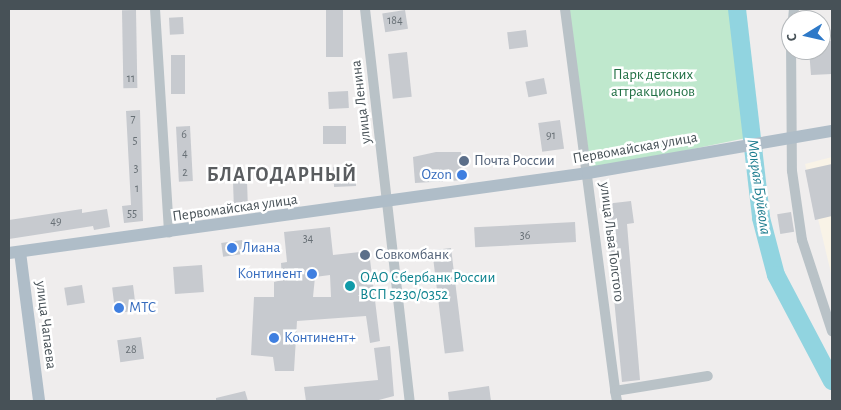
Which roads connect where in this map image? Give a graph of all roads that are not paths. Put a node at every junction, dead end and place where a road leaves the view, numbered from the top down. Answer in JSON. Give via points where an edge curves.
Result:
{"nodes":[{"id":1,"x":155,"y":9,"type":"edge"},
{"id":2,"x":365,"y":9,"type":"edge"},
{"id":3,"x":565,"y":9,"type":"edge"},
{"id":4,"x":791,"y":60,"type":"edge"},
{"id":5,"x":831,"y":130,"type":"edge"},
{"id":6,"x":791,"y":138,"type":"junction"},
{"id":7,"x":588,"y":173,"type":"junction"},
{"id":8,"x":388,"y":203,"type":"junction"},
{"id":9,"x":169,"y":233,"type":"junction"},
{"id":10,"x":14,"y":253,"type":"edge"},
{"id":11,"x":832,"y":331,"type":"edge"},
{"id":12,"x":708,"y":376,"type":"dead end"},
{"id":13,"x":616,"y":396,"type":"edge"},
{"id":14,"x":39,"y":401,"type":"edge"},
{"id":15,"x":410,"y":401,"type":"edge"}],
"edges":[{"from":1,"to":9,"type":"street"},
{"from":2,"to":8,"type":"street","name":"улица Ленина"},
{"from":3,"to":7,"type":"street","name":"улица Льва Толстого"},
{"from":4,"to":6,"type":"street"},
{"from":5,"to":6,"type":"main road","name":"Первомайская улица"},
{"from":6,"to":7,"type":"main road","name":"Первомайская улица"},
{"from":6,"to":11,"type":"street","via":[[802,240]]},
{"from":7,"to":8,"type":"main road","name":"Первомайская улица"},
{"from":7,"to":13,"type":"street","name":"улица Льва Толстого"},
{"from":8,"to":9,"type":"main road","name":"Первомайская улица"},
{"from":8,"to":15,"type":"street","name":"улица Ленина"},
{"from":9,"to":10,"type":"main road","name":"Первомайская улица"},
{"from":10,"to":14,"type":"main road","name":"улица Чапаева"},
{"from":12,"to":13,"type":"street","name":"улица Льва Толстого"}]}
